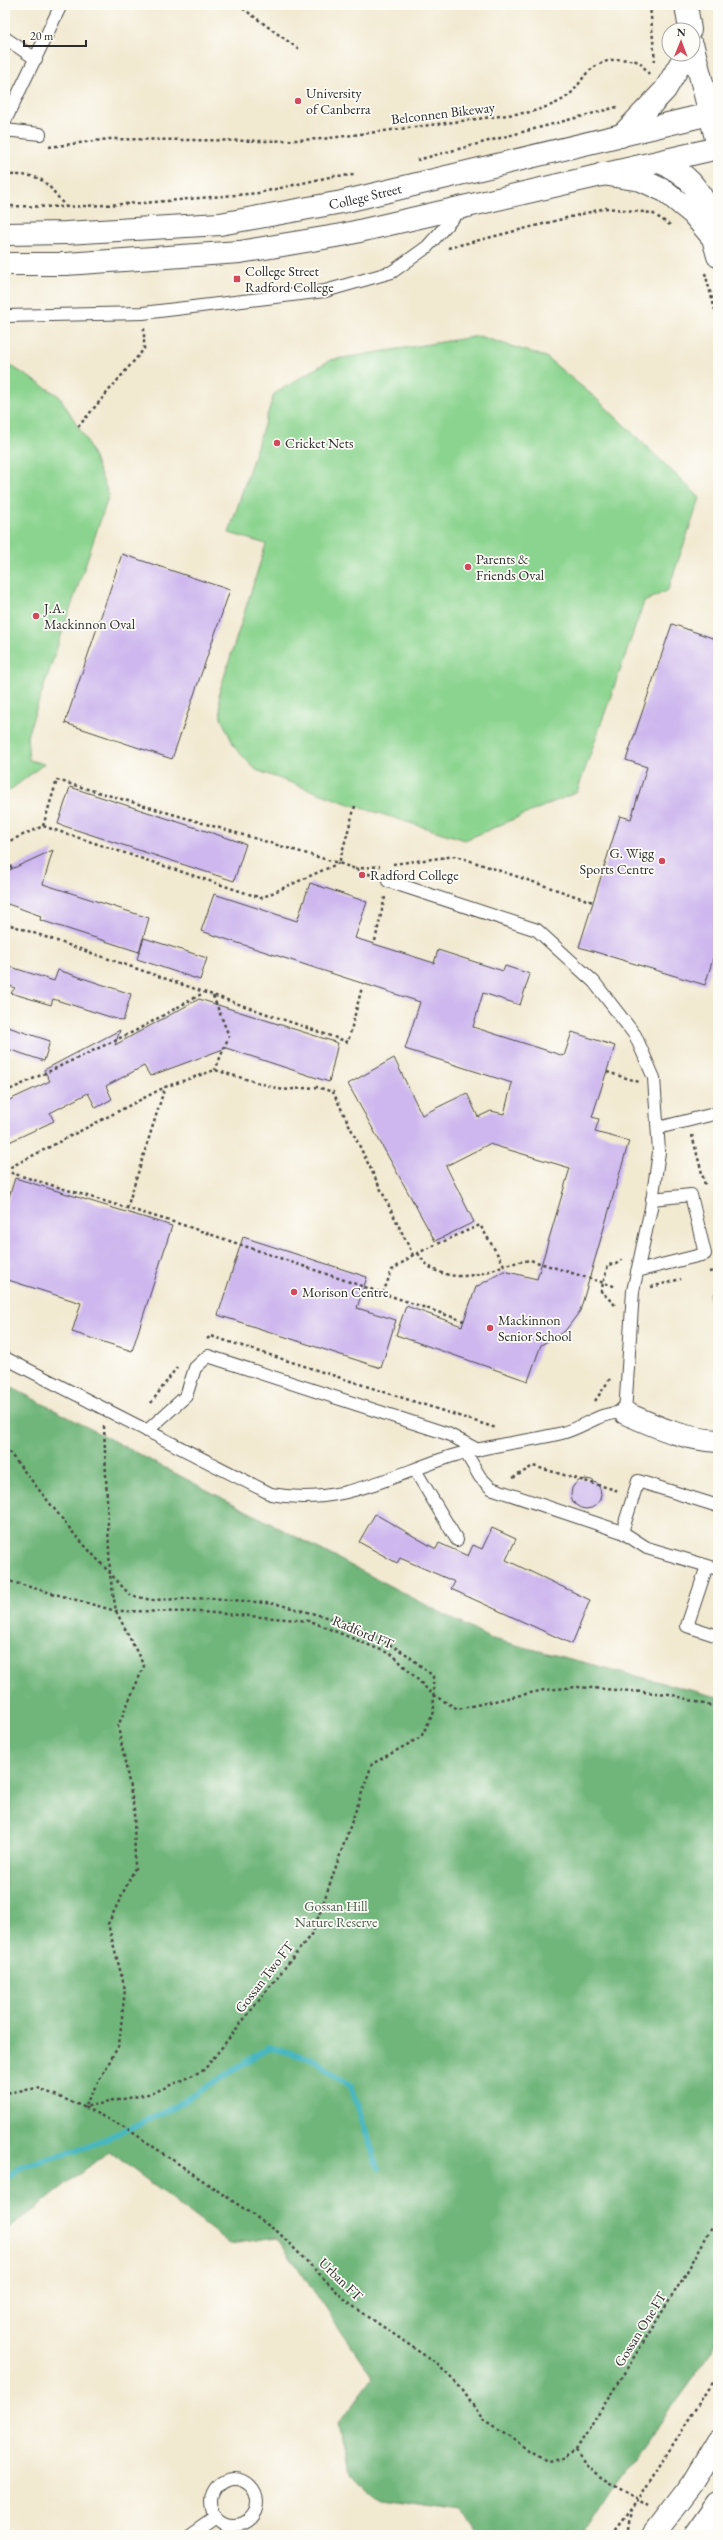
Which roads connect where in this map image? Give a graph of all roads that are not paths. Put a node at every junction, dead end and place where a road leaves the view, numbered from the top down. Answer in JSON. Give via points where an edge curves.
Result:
{"nodes":[{"id":1,"x":61,"y":5,"type":"edge"},
{"id":2,"x":686,"y":5,"type":"edge"},
{"id":3,"x":689,"y":22,"type":"edge"},
{"id":4,"x":7,"y":41,"type":"edge"},
{"id":5,"x":36,"y":59,"type":"junction"},
{"id":6,"x":680,"y":62,"type":"edge"},
{"id":7,"x":698,"y":62,"type":"edge"},
{"id":8,"x":714,"y":113,"type":"edge"},
{"id":9,"x":5,"y":121,"type":"edge"},
{"id":10,"x":5,"y":130,"type":"edge"},
{"id":11,"x":40,"y":134,"type":"dead end"},
{"id":12,"x":620,"y":136,"type":"junction"},
{"id":13,"x":718,"y":147,"type":"edge"},
{"id":14,"x":660,"y":162,"type":"junction"},
{"id":15,"x":602,"y":174,"type":"junction"},
{"id":16,"x":462,"y":208,"type":"junction"},
{"id":17,"x":718,"y":224,"type":"edge"},
{"id":18,"x":5,"y":234,"type":"edge"},
{"id":19,"x":718,"y":256,"type":"edge"},
{"id":20,"x":5,"y":264,"type":"edge"},
{"id":21,"x":5,"y":316,"type":"edge"},
{"id":22,"x":388,"y":881,"type":"road end"},
{"id":23,"x":718,"y":1113,"type":"edge"},
{"id":24,"x":658,"y":1128,"type":"junction"},
{"id":25,"x":652,"y":1199,"type":"junction"},
{"id":26,"x":637,"y":1272,"type":"junction"},
{"id":27,"x":5,"y":1358,"type":"edge"},
{"id":28,"x":625,"y":1413,"type":"junction"},
{"id":29,"x":146,"y":1431,"type":"junction"},
{"id":30,"x":718,"y":1441,"type":"edge"},
{"id":31,"x":478,"y":1450,"type":"junction"},
{"id":32,"x":466,"y":1453,"type":"junction"},
{"id":33,"x":415,"y":1470,"type":"junction"},
{"id":34,"x":718,"y":1506,"type":"edge"},
{"id":35,"x":622,"y":1532,"type":"junction"},
{"id":36,"x":457,"y":1540,"type":"dead end"},
{"id":37,"x":712,"y":1568,"type":"edge"},
{"id":38,"x":718,"y":1636,"type":"edge"},
{"id":39,"x":718,"y":2441,"type":"edge"},
{"id":40,"x":718,"y":2504,"type":"edge"},
{"id":41,"x":216,"y":2516,"type":"dead end"},
{"id":42,"x":189,"y":2535,"type":"edge"},
{"id":43,"x":653,"y":2535,"type":"edge"},
{"id":44,"x":696,"y":2535,"type":"edge"}],
"edges":[{"from":1,"to":5,"type":"lane"},
{"from":2,"to":3,"type":"street"},
{"from":4,"to":5,"type":"lane"},
{"from":5,"to":9,"type":"lane"},
{"from":6,"to":12,"type":"street"},
{"from":7,"to":8,"type":"street"},
{"from":8,"to":12,"type":"street","name":"College Street"},
{"from":8,"to":13,"type":"street"},
{"from":10,"to":11,"type":"lane"},
{"from":12,"to":18,"type":"street","name":"College Street","via":[[342,202],[220,224]]},
{"from":13,"to":14,"type":"street"},
{"from":14,"to":15,"type":"street"},
{"from":14,"to":17,"type":"street","via":[[679,170],[694,185]]},
{"from":15,"to":16,"type":"street"},
{"from":15,"to":19,"type":"street","via":[[641,180],[665,191],[693,214],[713,238]]},
{"from":16,"to":20,"type":"street","via":[[342,235],[240,252],[66,264]]},
{"from":16,"to":21,"type":"lane","via":[[427,247],[392,272],[325,291],[142,313]]},
{"from":22,"to":24,"type":"lane","via":[[537,930],[594,982],[635,1035],[654,1078]]},
{"from":23,"to":24,"type":"lane"},
{"from":24,"to":25,"type":"lane","via":[[659,1152]]},
{"from":25,"to":26,"type":"lane"},
{"from":25,"to":26,"type":"lane","via":[[691,1195],[705,1254]]},
{"from":26,"to":28,"type":"lane","via":[[633,1291]]},
{"from":27,"to":29,"type":"lane"},
{"from":28,"to":30,"type":"street","via":[[667,1432],[693,1439]]},
{"from":28,"to":31,"type":"lane","via":[[606,1413],[564,1432]]},
{"from":29,"to":31,"type":"lane","via":[[186,1396],[195,1368],[208,1356],[448,1434]]},
{"from":29,"to":33,"type":"lane","via":[[271,1494],[295,1498],[332,1495],[371,1486]]},
{"from":31,"to":32,"type":"lane"},
{"from":32,"to":33,"type":"lane"},
{"from":32,"to":35,"type":"lane","via":[[480,1477],[491,1488]]},
{"from":33,"to":36,"type":"lane"},
{"from":34,"to":35,"type":"lane","via":[[638,1481]]},
{"from":35,"to":37,"type":"lane","via":[[647,1548]]},
{"from":37,"to":38,"type":"lane","via":[[687,1626]]},
{"from":39,"to":43,"type":"street","via":[[692,2484]]},
{"from":40,"to":44,"type":"street"},
{"from":41,"to":42,"type":"lane"}]}
